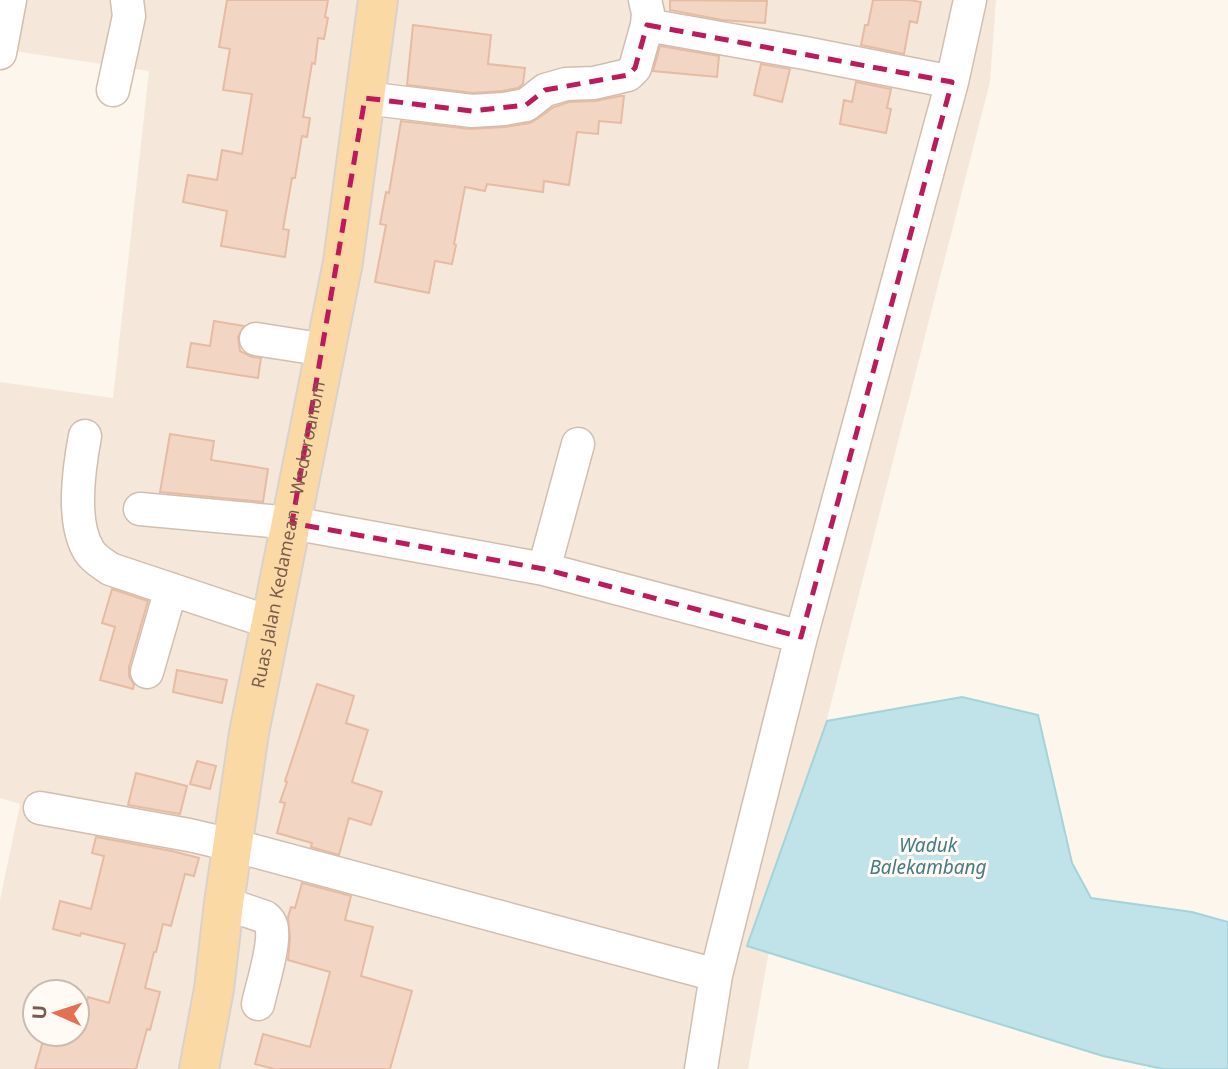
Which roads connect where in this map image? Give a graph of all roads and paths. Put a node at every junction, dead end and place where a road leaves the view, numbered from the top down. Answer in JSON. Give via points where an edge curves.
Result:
{"nodes":[{"id":1,"x":10,"y":0,"type":"edge"},
{"id":2,"x":127,"y":0,"type":"edge"},
{"id":3,"x":378,"y":0,"type":"edge"},
{"id":4,"x":970,"y":0,"type":"edge"},
{"id":5,"x":646,"y":13,"type":"edge"},
{"id":6,"x":0,"y":53,"type":"edge"},
{"id":7,"x":952,"y":82,"type":"junction"},
{"id":8,"x":113,"y":90,"type":"dead end"},
{"id":9,"x":365,"y":98,"type":"junction"},
{"id":10,"x":256,"y":339,"type":"dead end"},
{"id":11,"x":326,"y":349,"type":"junction"},
{"id":12,"x":85,"y":436,"type":"dead end"},
{"id":13,"x":578,"y":444,"type":"dead end"},
{"id":14,"x":140,"y":509,"type":"dead end"},
{"id":15,"x":292,"y":523,"type":"junction"},
{"id":16,"x":544,"y":569,"type":"junction"},
{"id":17,"x":171,"y":589,"type":"junction"},
{"id":18,"x":271,"y":623,"type":"junction"},
{"id":19,"x":801,"y":637,"type":"junction"},
{"id":20,"x":147,"y":672,"type":"dead end"},
{"id":21,"x":40,"y":808,"type":"dead end"},
{"id":22,"x":232,"y":845,"type":"junction"},
{"id":23,"x":224,"y":903,"type":"junction"},
{"id":24,"x":716,"y":975,"type":"junction"},
{"id":25,"x":258,"y":1004,"type":"dead end"},
{"id":26,"x":199,"y":1069,"type":"edge"},
{"id":27,"x":701,"y":1069,"type":"edge"}],
"edges":[{"from":1,"to":6,"type":"street"},
{"from":2,"to":8,"type":"street","via":[[129,16]]},
{"from":3,"to":9,"type":"main road","name":"Ruas Jalan Kedamean - Wedoroanom"},
{"from":4,"to":7,"type":"street"},
{"from":5,"to":7,"type":"street","via":[[805,53]]},
{"from":5,"to":9,"type":"street","via":[[635,68],[628,75],[545,90],[526,105],[504,109],[472,111]]},
{"from":7,"to":19,"type":"street"},
{"from":9,"to":11,"type":"main road","name":"Ruas Jalan Kedamean - Wedoroanom"},
{"from":10,"to":11,"type":"street"},
{"from":11,"to":15,"type":"main road","name":"Ruas Jalan Kedamean - Wedoroanom"},
{"from":12,"to":17,"type":"street","via":[[78,474],[79,515],[88,551],[110,569]]},
{"from":13,"to":16,"type":"street"},
{"from":14,"to":15,"type":"street"},
{"from":15,"to":16,"type":"street"},
{"from":15,"to":18,"type":"main road","name":"Ruas Jalan Kedamean - Wedoroanom"},
{"from":16,"to":19,"type":"street"},
{"from":17,"to":18,"type":"street"},
{"from":17,"to":20,"type":"street"},
{"from":18,"to":22,"type":"main road","name":"Ruas Jalan Kedamean - Wedoroanom"},
{"from":19,"to":24,"type":"street"},
{"from":21,"to":22,"type":"street"},
{"from":22,"to":23,"type":"main road","name":"Ruas Jalan Kedamean - Wedoroanom"},
{"from":22,"to":24,"type":"street"},
{"from":23,"to":25,"type":"street","via":[[269,920],[272,943]]},
{"from":23,"to":26,"type":"main road","name":"Ruas Jalan Kedamean - Wedoroanom"},
{"from":24,"to":27,"type":"street"}]}
